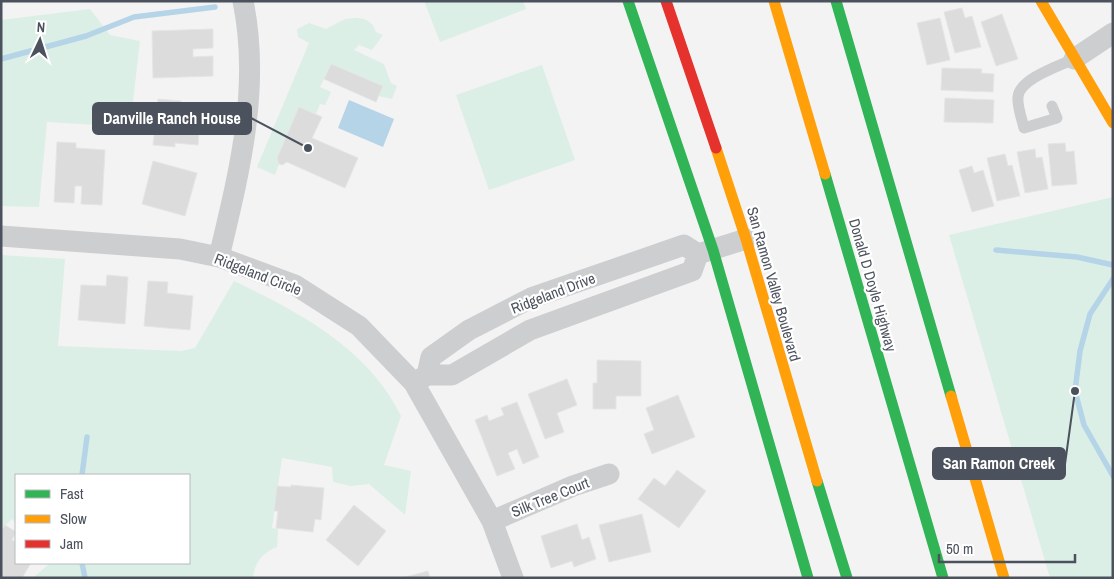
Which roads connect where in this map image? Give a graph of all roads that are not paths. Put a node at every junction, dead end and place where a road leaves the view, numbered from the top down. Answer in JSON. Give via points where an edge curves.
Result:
{"nodes":[{"id":1,"x":243,"y":1,"type":"edge"},
{"id":2,"x":628,"y":1,"type":"edge"},
{"id":3,"x":666,"y":1,"type":"edge"},
{"id":4,"x":774,"y":1,"type":"edge"},
{"id":5,"x":836,"y":1,"type":"edge"},
{"id":6,"x":1041,"y":1,"type":"edge"},
{"id":7,"x":1113,"y":33,"type":"edge"},
{"id":8,"x":1074,"y":59,"type":"junction"},
{"id":9,"x":1052,"y":106,"type":"dead end"},
{"id":10,"x":1113,"y":123,"type":"edge"},
{"id":11,"x":1,"y":236,"type":"edge"},
{"id":12,"x":746,"y":239,"type":"junction"},
{"id":13,"x":705,"y":252,"type":"junction"},
{"id":14,"x":219,"y":257,"type":"junction"},
{"id":15,"x":421,"y":379,"type":"junction"},
{"id":16,"x":609,"y":474,"type":"dead end"},
{"id":17,"x":492,"y":521,"type":"junction"},
{"id":18,"x":513,"y":578,"type":"edge"},
{"id":19,"x":808,"y":578,"type":"edge"},
{"id":20,"x":848,"y":578,"type":"edge"},
{"id":21,"x":943,"y":578,"type":"edge"},
{"id":22,"x":1004,"y":578,"type":"edge"}],
"edges":[{"from":1,"to":14,"type":"street","via":[[250,88],[242,161]]},
{"from":2,"to":13,"type":"main road"},
{"from":3,"to":12,"type":"main road","name":"San Ramon Valley Boulevard"},
{"from":4,"to":21,"type":"main road","name":"Donald D Doyle Highway"},
{"from":5,"to":22,"type":"main road"},
{"from":6,"to":8,"type":"main road"},
{"from":7,"to":8,"type":"street"},
{"from":8,"to":9,"type":"lane","via":[[1029,80],[1020,89],[1017,98],[1024,128],[1056,118]]},
{"from":8,"to":10,"type":"main road"},
{"from":11,"to":14,"type":"street","name":"Ridgeland Circle","via":[[180,248]]},
{"from":12,"to":13,"type":"street"},
{"from":12,"to":20,"type":"main road","name":"San Ramon Valley Boulevard"},
{"from":13,"to":15,"type":"street","name":"Ridgeland Drive","via":[[692,271],[530,330],[452,375]]},
{"from":13,"to":15,"type":"street","name":"Ridgeland Drive","via":[[684,245],[531,298],[469,330],[431,357]]},
{"from":13,"to":19,"type":"main road"},
{"from":14,"to":15,"type":"street","name":"Ridgeland Circle","via":[[295,286],[359,326]]},
{"from":15,"to":17,"type":"street","name":"Ridgeland Circle"},
{"from":16,"to":17,"type":"street","name":"Silk Tree Court"},
{"from":17,"to":18,"type":"street","name":"Ridgeland Circle"}]}
